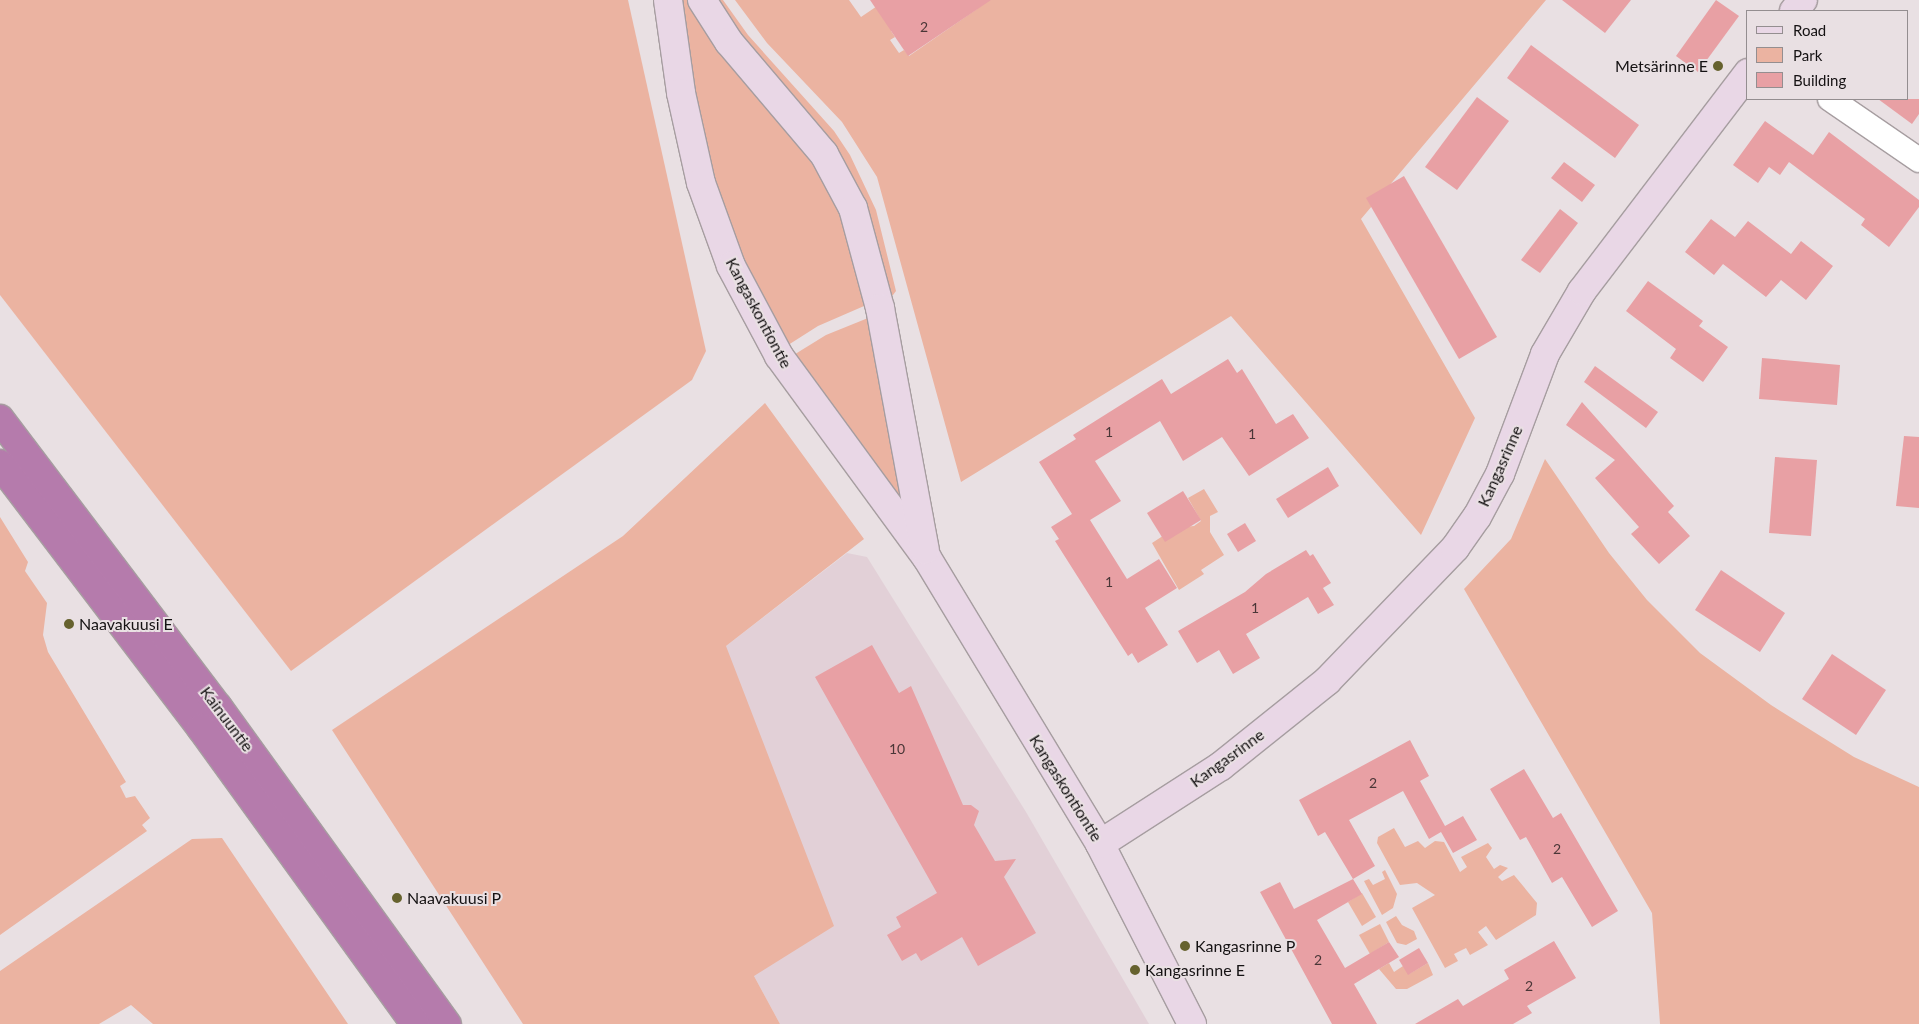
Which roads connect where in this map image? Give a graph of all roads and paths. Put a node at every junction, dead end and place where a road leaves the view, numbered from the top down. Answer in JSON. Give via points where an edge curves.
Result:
{"nodes":[{"id":1,"x":668,"y":0,"type":"edge"},
{"id":2,"x":702,"y":0,"type":"edge"},
{"id":3,"x":1803,"y":0,"type":"edge"},
{"id":4,"x":1795,"y":10,"type":"edge"},
{"id":5,"x":1746,"y":76,"type":"edge"},
{"id":6,"x":1831,"y":100,"type":"edge"},
{"id":7,"x":1919,"y":160,"type":"edge"},
{"id":8,"x":0,"y":419,"type":"edge"},
{"id":9,"x":0,"y":464,"type":"edge"},
{"id":10,"x":927,"y":558,"type":"junction"},
{"id":11,"x":1100,"y":844,"type":"junction"},
{"id":12,"x":414,"y":1024,"type":"edge"},
{"id":13,"x":447,"y":1024,"type":"edge"},
{"id":14,"x":1192,"y":1024,"type":"edge"}],
"edges":[{"from":1,"to":10,"type":"street","name":"Kangaskontiontie","via":[[681,93],[701,183],[731,266],[779,356]]},
{"from":2,"to":10,"type":"street","name":"Kangaskontiontie","via":[[729,42],[824,154],[853,208],[880,308]]},
{"from":3,"to":4,"type":"street"},
{"from":5,"to":11,"type":"street","name":"Kangasrinne","via":[[1582,291],[1545,354],[1500,474],[1477,517],[1455,548],[1327,681],[1221,766]]},
{"from":6,"to":7,"type":"street"},
{"from":8,"to":13,"type":"highway","name":"Kainuuntie","via":[[218,706]]},
{"from":9,"to":12,"type":"highway","name":"Kainuuntie","via":[[200,728]]},
{"from":10,"to":11,"type":"street","name":"Kangaskontiontie"},
{"from":11,"to":14,"type":"street","name":"Kangaskontiontie"}]}
